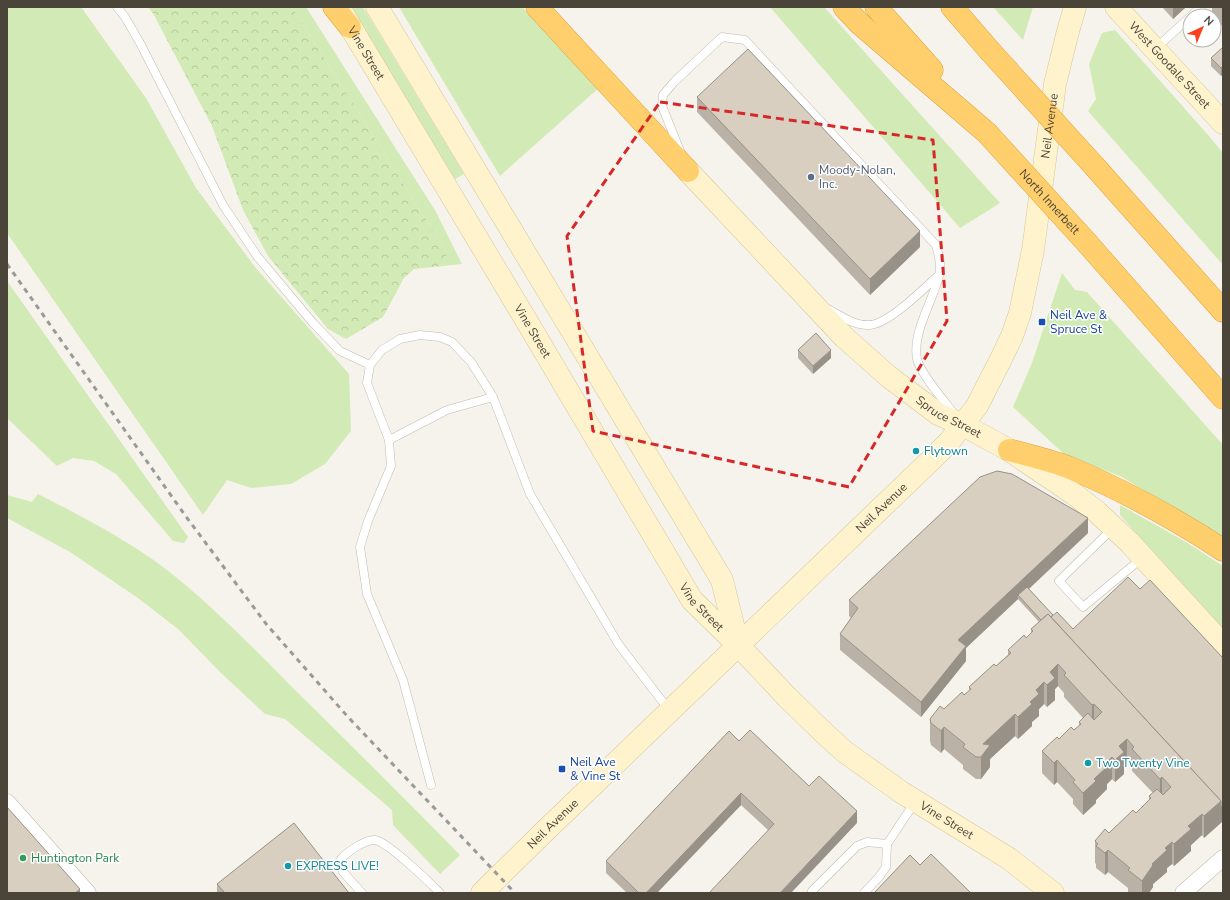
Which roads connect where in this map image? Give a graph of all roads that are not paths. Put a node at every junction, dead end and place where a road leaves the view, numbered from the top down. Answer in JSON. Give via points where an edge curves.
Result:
{"nodes":[{"id":1,"x":116,"y":7,"type":"edge"},
{"id":2,"x":334,"y":7,"type":"edge"},
{"id":3,"x":338,"y":7,"type":"edge"},
{"id":4,"x":376,"y":7,"type":"edge"},
{"id":5,"x":537,"y":7,"type":"edge"},
{"id":6,"x":844,"y":7,"type":"edge"},
{"id":7,"x":876,"y":7,"type":"edge"},
{"id":8,"x":952,"y":7,"type":"edge"},
{"id":9,"x":1076,"y":7,"type":"edge"},
{"id":10,"x":1116,"y":7,"type":"edge"},
{"id":11,"x":1182,"y":24,"type":"edge"},
{"id":12,"x":350,"y":27,"type":"junction"},
{"id":13,"x":1155,"y":49,"type":"junction"},
{"id":14,"x":1223,"y":123,"type":"edge"},
{"id":15,"x":987,"y":133,"type":"junction"},
{"id":16,"x":688,"y":171,"type":"junction"},
{"id":17,"x":940,"y":274,"type":"junction"},
{"id":18,"x":805,"y":296,"type":"junction"},
{"id":19,"x":1223,"y":312,"type":"edge"},
{"id":20,"x":370,"y":365,"type":"junction"},
{"id":21,"x":493,"y":396,"type":"junction"},
{"id":22,"x":1223,"y":398,"type":"edge"},
{"id":23,"x":963,"y":425,"type":"junction"},
{"id":24,"x":389,"y":440,"type":"junction"},
{"id":25,"x":1009,"y":450,"type":"junction"},
{"id":26,"x":1113,"y":528,"type":"junction"},
{"id":27,"x":1223,"y":550,"type":"edge"},
{"id":28,"x":1142,"y":557,"type":"junction"},
{"id":29,"x":738,"y":645,"type":"junction"},
{"id":30,"x":1223,"y":645,"type":"edge"},
{"id":31,"x":670,"y":711,"type":"junction"},
{"id":32,"x":432,"y":785,"type":"dead end"},
{"id":33,"x":7,"y":802,"type":"edge"},
{"id":34,"x":916,"y":802,"type":"junction"},
{"id":35,"x":887,"y":844,"type":"junction"},
{"id":36,"x":1223,"y":858,"type":"edge"},
{"id":37,"x":88,"y":893,"type":"edge"},
{"id":38,"x":362,"y":893,"type":"edge"},
{"id":39,"x":440,"y":893,"type":"edge"},
{"id":40,"x":482,"y":893,"type":"edge"},
{"id":41,"x":812,"y":893,"type":"edge"},
{"id":42,"x":864,"y":893,"type":"edge"},
{"id":43,"x":1053,"y":893,"type":"edge"},
{"id":44,"x":1183,"y":893,"type":"edge"}],
"edges":[{"from":1,"to":20,"type":"lane","via":[[140,43],[223,205],[257,256],[313,323],[340,350]]},
{"from":2,"to":12,"type":"highway"},
{"from":3,"to":12,"type":"street","name":"Vine Street"},
{"from":4,"to":29,"type":"street","name":"Vine Street","via":[[722,580]]},
{"from":5,"to":16,"type":"highway"},
{"from":6,"to":15,"type":"highway","via":[[860,24]]},
{"from":7,"to":15,"type":"highway","name":"North Innerbelt"},
{"from":8,"to":19,"type":"highway","bridge":true},
{"from":9,"to":23,"type":"street","name":"Neil Avenue","via":[[1055,84],[1033,250],[1020,313],[988,387]]},
{"from":10,"to":13,"type":"street","name":"West Goodale Street"},
{"from":11,"to":13,"type":"lane"},
{"from":12,"to":29,"type":"street","name":"Vine Street","via":[[692,600]]},
{"from":13,"to":14,"type":"street","name":"West Goodale Street"},
{"from":15,"to":22,"type":"highway","name":"North Innerbelt","bridge":true},
{"from":16,"to":17,"type":"lane","via":[[662,106],[663,95],[722,36],[745,40],[936,245],[940,259]]},
{"from":16,"to":18,"type":"street","name":"Spruce Street"},
{"from":17,"to":18,"type":"lane","via":[[890,317],[869,326],[852,322]]},
{"from":17,"to":23,"type":"lane","via":[[917,338],[917,359],[926,377]]},
{"from":18,"to":23,"type":"street","name":"Spruce Street","via":[[844,337],[888,376],[938,414]]},
{"from":20,"to":21,"type":"lane","via":[[382,350],[400,339],[420,335],[440,337],[452,342],[471,362]]},
{"from":20,"to":24,"type":"lane","via":[[367,383]]},
{"from":21,"to":24,"type":"lane","via":[[447,410]]},
{"from":21,"to":31,"type":"lane","via":[[530,494],[619,645]]},
{"from":23,"to":25,"type":"street","name":"Spruce Street"},
{"from":23,"to":29,"type":"street","name":"Neil Avenue","via":[[931,460]]},
{"from":24,"to":32,"type":"lane","via":[[391,466],[360,547],[367,594],[403,680]]},
{"from":25,"to":26,"type":"street","name":"Spruce Street","via":[[1074,494]]},
{"from":25,"to":27,"type":"highway","via":[[1066,467],[1128,495]]},
{"from":26,"to":28,"type":"street","name":"Spruce Street"},
{"from":26,"to":28,"type":"lane","via":[[1058,581],[1083,607]]},
{"from":28,"to":30,"type":"street","name":"Spruce Street"},
{"from":29,"to":31,"type":"street","name":"Neil Avenue"},
{"from":29,"to":34,"type":"street","name":"Vine Street","via":[[840,748]]},
{"from":31,"to":40,"type":"street","name":"Neil Avenue"},
{"from":33,"to":37,"type":"street"},
{"from":34,"to":35,"type":"lane"},
{"from":34,"to":43,"type":"street","name":"Vine Street","via":[[1008,858]]},
{"from":35,"to":41,"type":"lane","via":[[867,842],[857,846],[812,890]]},
{"from":35,"to":42,"type":"lane","via":[[886,867]]},
{"from":36,"to":44,"type":"street"},
{"from":38,"to":39,"type":"lane","via":[[343,872],[341,859],[346,853],[370,840],[377,840],[388,846]]}]}
